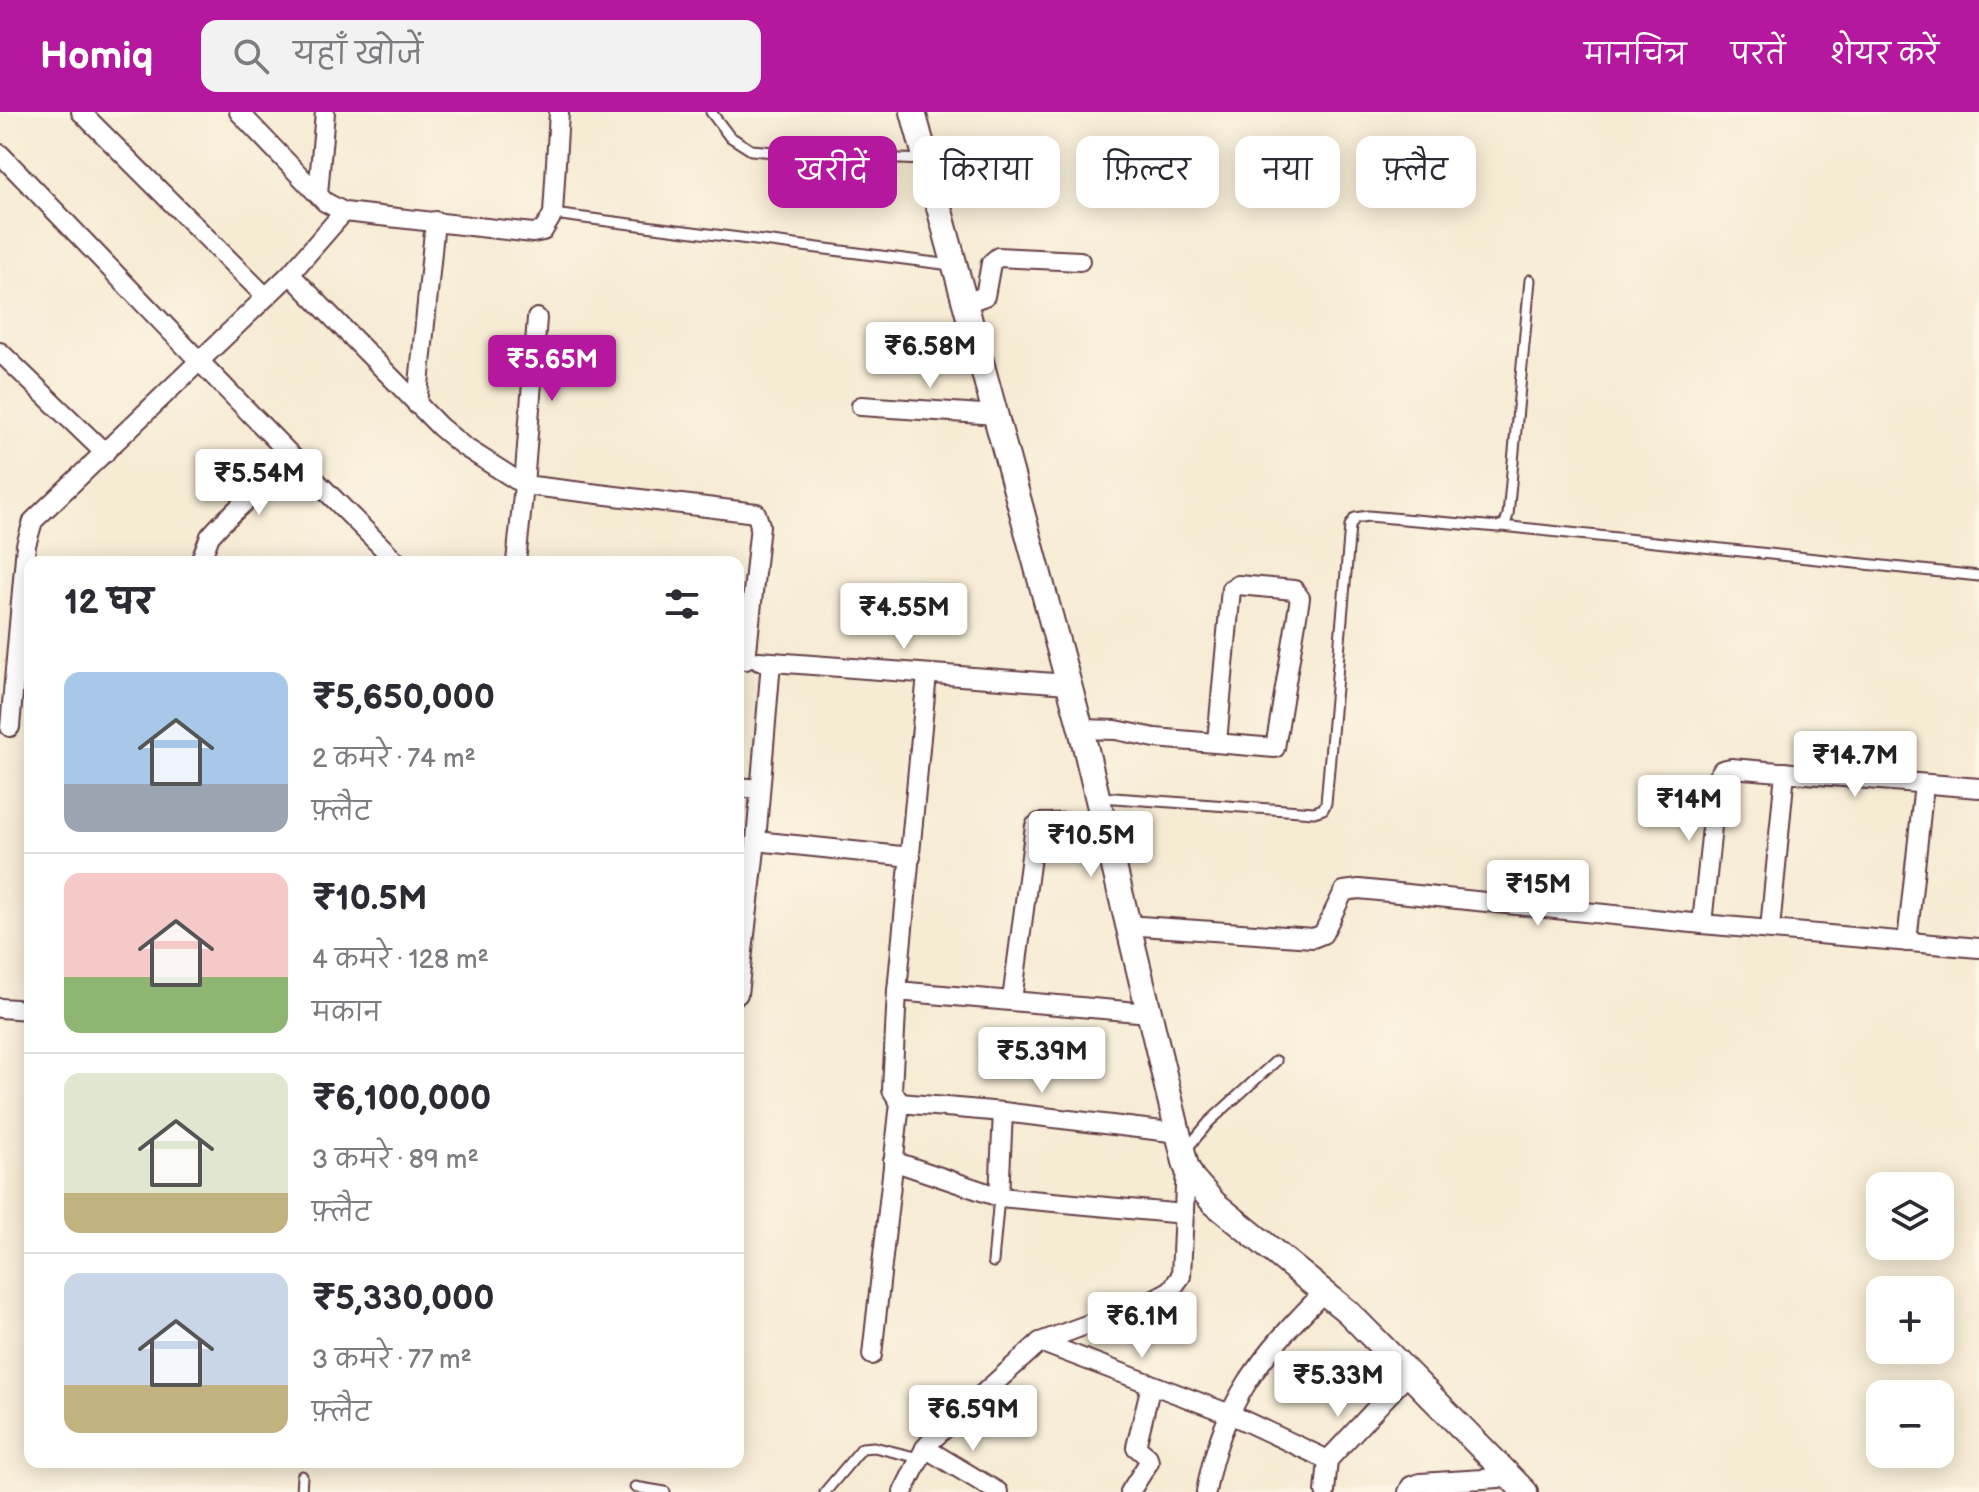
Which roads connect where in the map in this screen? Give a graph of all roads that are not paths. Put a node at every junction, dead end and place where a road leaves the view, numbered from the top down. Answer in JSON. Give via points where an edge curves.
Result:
{"nodes":[{"id":1,"x":81,"y":112,"type":"edge"},
{"id":2,"x":239,"y":112,"type":"edge"},
{"id":3,"x":325,"y":112,"type":"edge"},
{"id":4,"x":559,"y":112,"type":"edge"},
{"id":5,"x":711,"y":112,"type":"edge"},
{"id":6,"x":913,"y":112,"type":"edge"},
{"id":7,"x":919,"y":136,"type":"edge"},
{"id":8,"x":0,"y":154,"type":"edge"},
{"id":9,"x":913,"y":160,"type":"edge"},
{"id":10,"x":318,"y":194,"type":"junction"},
{"id":11,"x":938,"y":208,"type":"edge"},
{"id":12,"x":344,"y":212,"type":"junction"},
{"id":13,"x":553,"y":214,"type":"junction"},
{"id":14,"x":435,"y":221,"type":"junction"},
{"id":15,"x":1080,"y":261,"type":"dead end"},
{"id":16,"x":954,"y":266,"type":"junction"},
{"id":17,"x":290,"y":274,"type":"junction"},
{"id":18,"x":1530,"y":280,"type":"dead end"},
{"id":19,"x":266,"y":297,"type":"junction"},
{"id":20,"x":965,"y":303,"type":"junction"},
{"id":21,"x":537,"y":318,"type":"dead end"},
{"id":22,"x":0,"y":352,"type":"edge"},
{"id":23,"x":202,"y":361,"type":"junction"},
{"id":24,"x":417,"y":405,"type":"junction"},
{"id":25,"x":861,"y":406,"type":"dead end"},
{"id":26,"x":997,"y":415,"type":"junction"},
{"id":27,"x":105,"y":453,"type":"junction"},
{"id":28,"x":292,"y":458,"type":"junction"},
{"id":29,"x":524,"y":485,"type":"junction"},
{"id":30,"x":1502,"y":526,"type":"junction"},
{"id":31,"x":26,"y":556,"type":"edge"},
{"id":32,"x":202,"y":556,"type":"edge"},
{"id":33,"x":391,"y":556,"type":"edge"},
{"id":34,"x":517,"y":556,"type":"edge"},
{"id":35,"x":1979,"y":576,"type":"edge"},
{"id":36,"x":24,"y":618,"type":"edge"},
{"id":37,"x":744,"y":645,"type":"edge"},
{"id":38,"x":744,"y":660,"type":"edge"},
{"id":39,"x":771,"y":662,"type":"junction"},
{"id":40,"x":927,"y":674,"type":"junction"},
{"id":41,"x":1068,"y":684,"type":"junction"},
{"id":42,"x":5,"y":727,"type":"edge"},
{"id":43,"x":1081,"y":729,"type":"junction"},
{"id":44,"x":1217,"y":742,"type":"junction"},
{"id":45,"x":1785,"y":772,"type":"junction"},
{"id":46,"x":1924,"y":784,"type":"junction"},
{"id":47,"x":744,"y":788,"type":"edge"},
{"id":48,"x":1979,"y":788,"type":"edge"},
{"id":49,"x":759,"y":789,"type":"junction"},
{"id":50,"x":1097,"y":796,"type":"junction"},
{"id":51,"x":1102,"y":822,"type":"junction"},
{"id":52,"x":756,"y":841,"type":"junction"},
{"id":53,"x":911,"y":857,"type":"junction"},
{"id":54,"x":744,"y":898,"type":"edge"},
{"id":55,"x":1702,"y":924,"type":"junction"},
{"id":56,"x":1126,"y":925,"type":"junction"},
{"id":57,"x":1770,"y":929,"type":"junction"},
{"id":58,"x":1907,"y":942,"type":"junction"},
{"id":59,"x":1979,"y":948,"type":"edge"},
{"id":60,"x":897,"y":991,"type":"junction"},
{"id":61,"x":1012,"y":1000,"type":"junction"},
{"id":62,"x":0,"y":1008,"type":"edge"},
{"id":63,"x":24,"y":1010,"type":"edge"},
{"id":64,"x":1149,"y":1013,"type":"junction"},
{"id":65,"x":1276,"y":1061,"type":"dead end"},
{"id":66,"x":900,"y":1103,"type":"junction"},
{"id":67,"x":1003,"y":1112,"type":"junction"},
{"id":68,"x":1183,"y":1151,"type":"junction"},
{"id":69,"x":893,"y":1161,"type":"junction"},
{"id":70,"x":999,"y":1197,"type":"junction"},
{"id":71,"x":1184,"y":1214,"type":"junction"},
{"id":72,"x":993,"y":1262,"type":"dead end"},
{"id":73,"x":1325,"y":1291,"type":"junction"},
{"id":74,"x":1040,"y":1342,"type":"junction"},
{"id":75,"x":872,"y":1355,"type":"dead end"},
{"id":76,"x":1410,"y":1372,"type":"junction"},
{"id":77,"x":1151,"y":1385,"type":"junction"},
{"id":78,"x":1230,"y":1414,"type":"junction"},
{"id":79,"x":922,"y":1453,"type":"junction"},
{"id":80,"x":1328,"y":1460,"type":"junction"},
{"id":81,"x":302,"y":1476,"type":"dead end"},
{"id":82,"x":1499,"y":1479,"type":"edge"},
{"id":83,"x":635,"y":1487,"type":"dead end"},
{"id":84,"x":301,"y":1492,"type":"edge"},
{"id":85,"x":665,"y":1492,"type":"edge"},
{"id":86,"x":825,"y":1492,"type":"edge"},
{"id":87,"x":903,"y":1492,"type":"edge"},
{"id":88,"x":998,"y":1492,"type":"edge"},
{"id":89,"x":1130,"y":1492,"type":"edge"},
{"id":90,"x":1206,"y":1492,"type":"edge"},
{"id":91,"x":1325,"y":1492,"type":"edge"},
{"id":92,"x":1408,"y":1492,"type":"edge"},
{"id":93,"x":1525,"y":1492,"type":"edge"}],
"edges":[{"from":1,"to":19,"type":"street"},
{"from":2,"to":10,"type":"street"},
{"from":3,"to":10,"type":"street"},
{"from":4,"to":13,"type":"street"},
{"from":5,"to":9,"type":"lane","via":[[729,136],[751,150]]},
{"from":6,"to":7,"type":"street"},
{"from":8,"to":23,"type":"street"},
{"from":10,"to":12,"type":"street"},
{"from":11,"to":16,"type":"street"},
{"from":12,"to":14,"type":"street"},
{"from":12,"to":17,"type":"street"},
{"from":13,"to":14,"type":"street","via":[[543,231],[533,233]]},
{"from":13,"to":16,"type":"lane"},
{"from":14,"to":24,"type":"street"},
{"from":15,"to":20,"type":"street","via":[[998,257],[991,263],[985,296]]},
{"from":16,"to":20,"type":"street"},
{"from":17,"to":19,"type":"street"},
{"from":17,"to":24,"type":"street"},
{"from":18,"to":30,"type":"lane","via":[[1508,515]]},
{"from":19,"to":23,"type":"street"},
{"from":20,"to":26,"type":"street"},
{"from":21,"to":29,"type":"street"},
{"from":22,"to":27,"type":"street"},
{"from":23,"to":27,"type":"street"},
{"from":23,"to":28,"type":"street"},
{"from":24,"to":29,"type":"street","via":[[463,446]]},
{"from":25,"to":26,"type":"street"},
{"from":26,"to":41,"type":"street"},
{"from":27,"to":31,"type":"street","via":[[33,521]]},
{"from":28,"to":32,"type":"street","via":[[210,536]]},
{"from":28,"to":33,"type":"street"},
{"from":29,"to":34,"type":"street"},
{"from":29,"to":37,"type":"street","via":[[756,513],[760,525]]},
{"from":30,"to":35,"type":"lane"},
{"from":30,"to":50,"type":"lane","via":[[1368,516],[1352,522],[1323,809]]},
{"from":36,"to":42,"type":"street"},
{"from":38,"to":39,"type":"street"},
{"from":39,"to":40,"type":"street"},
{"from":39,"to":49,"type":"street"},
{"from":40,"to":41,"type":"street"},
{"from":40,"to":53,"type":"street"},
{"from":41,"to":43,"type":"street"},
{"from":43,"to":44,"type":"street"},
{"from":43,"to":50,"type":"street"},
{"from":44,"to":44,"type":"street","via":[[1231,589],[1238,585],[1294,590],[1300,598],[1276,747]]},
{"from":45,"to":46,"type":"street"},
{"from":45,"to":55,"type":"street","via":[[1731,768],[1719,773]]},
{"from":45,"to":57,"type":"street"},
{"from":46,"to":48,"type":"street"},
{"from":46,"to":58,"type":"street"},
{"from":47,"to":49,"type":"street"},
{"from":49,"to":52,"type":"street"},
{"from":50,"to":51,"type":"street"},
{"from":51,"to":56,"type":"street"},
{"from":51,"to":61,"type":"street","via":[[1035,826]]},
{"from":52,"to":53,"type":"street"},
{"from":52,"to":54,"type":"street"},
{"from":53,"to":60,"type":"street"},
{"from":55,"to":56,"type":"street","via":[[1350,889],[1342,894],[1323,934],[1313,938]]},
{"from":55,"to":57,"type":"street"},
{"from":56,"to":64,"type":"street"},
{"from":57,"to":58,"type":"street"},
{"from":58,"to":59,"type":"street"},
{"from":60,"to":61,"type":"street"},
{"from":60,"to":66,"type":"street","via":[[892,1090]]},
{"from":61,"to":64,"type":"street"},
{"from":62,"to":63,"type":"street"},
{"from":64,"to":68,"type":"street"},
{"from":65,"to":68,"type":"lane"},
{"from":66,"to":67,"type":"street"},
{"from":66,"to":69,"type":"street"},
{"from":67,"to":68,"type":"street"},
{"from":67,"to":70,"type":"street"},
{"from":68,"to":71,"type":"street"},
{"from":68,"to":73,"type":"street","via":[[1192,1178],[1214,1203]]},
{"from":69,"to":70,"type":"street"},
{"from":69,"to":75,"type":"street"},
{"from":70,"to":71,"type":"street"},
{"from":70,"to":72,"type":"lane"},
{"from":71,"to":74,"type":"street","via":[[1181,1276],[1171,1290]]},
{"from":73,"to":76,"type":"street"},
{"from":73,"to":78,"type":"street","via":[[1280,1335]]},
{"from":74,"to":77,"type":"street"},
{"from":74,"to":79,"type":"street"},
{"from":76,"to":80,"type":"street"},
{"from":76,"to":82,"type":"street"},
{"from":77,"to":78,"type":"street"},
{"from":77,"to":89,"type":"street","via":[[1136,1447],[1149,1462]]},
{"from":78,"to":80,"type":"street"},
{"from":78,"to":90,"type":"street"},
{"from":79,"to":86,"type":"lane","via":[[862,1448]]},
{"from":79,"to":87,"type":"street"},
{"from":79,"to":88,"type":"street"},
{"from":80,"to":91,"type":"street"},
{"from":81,"to":84,"type":"lane"},
{"from":82,"to":92,"type":"street","via":[[1420,1483]]},
{"from":82,"to":93,"type":"street"},
{"from":83,"to":85,"type":"lane"}]}
